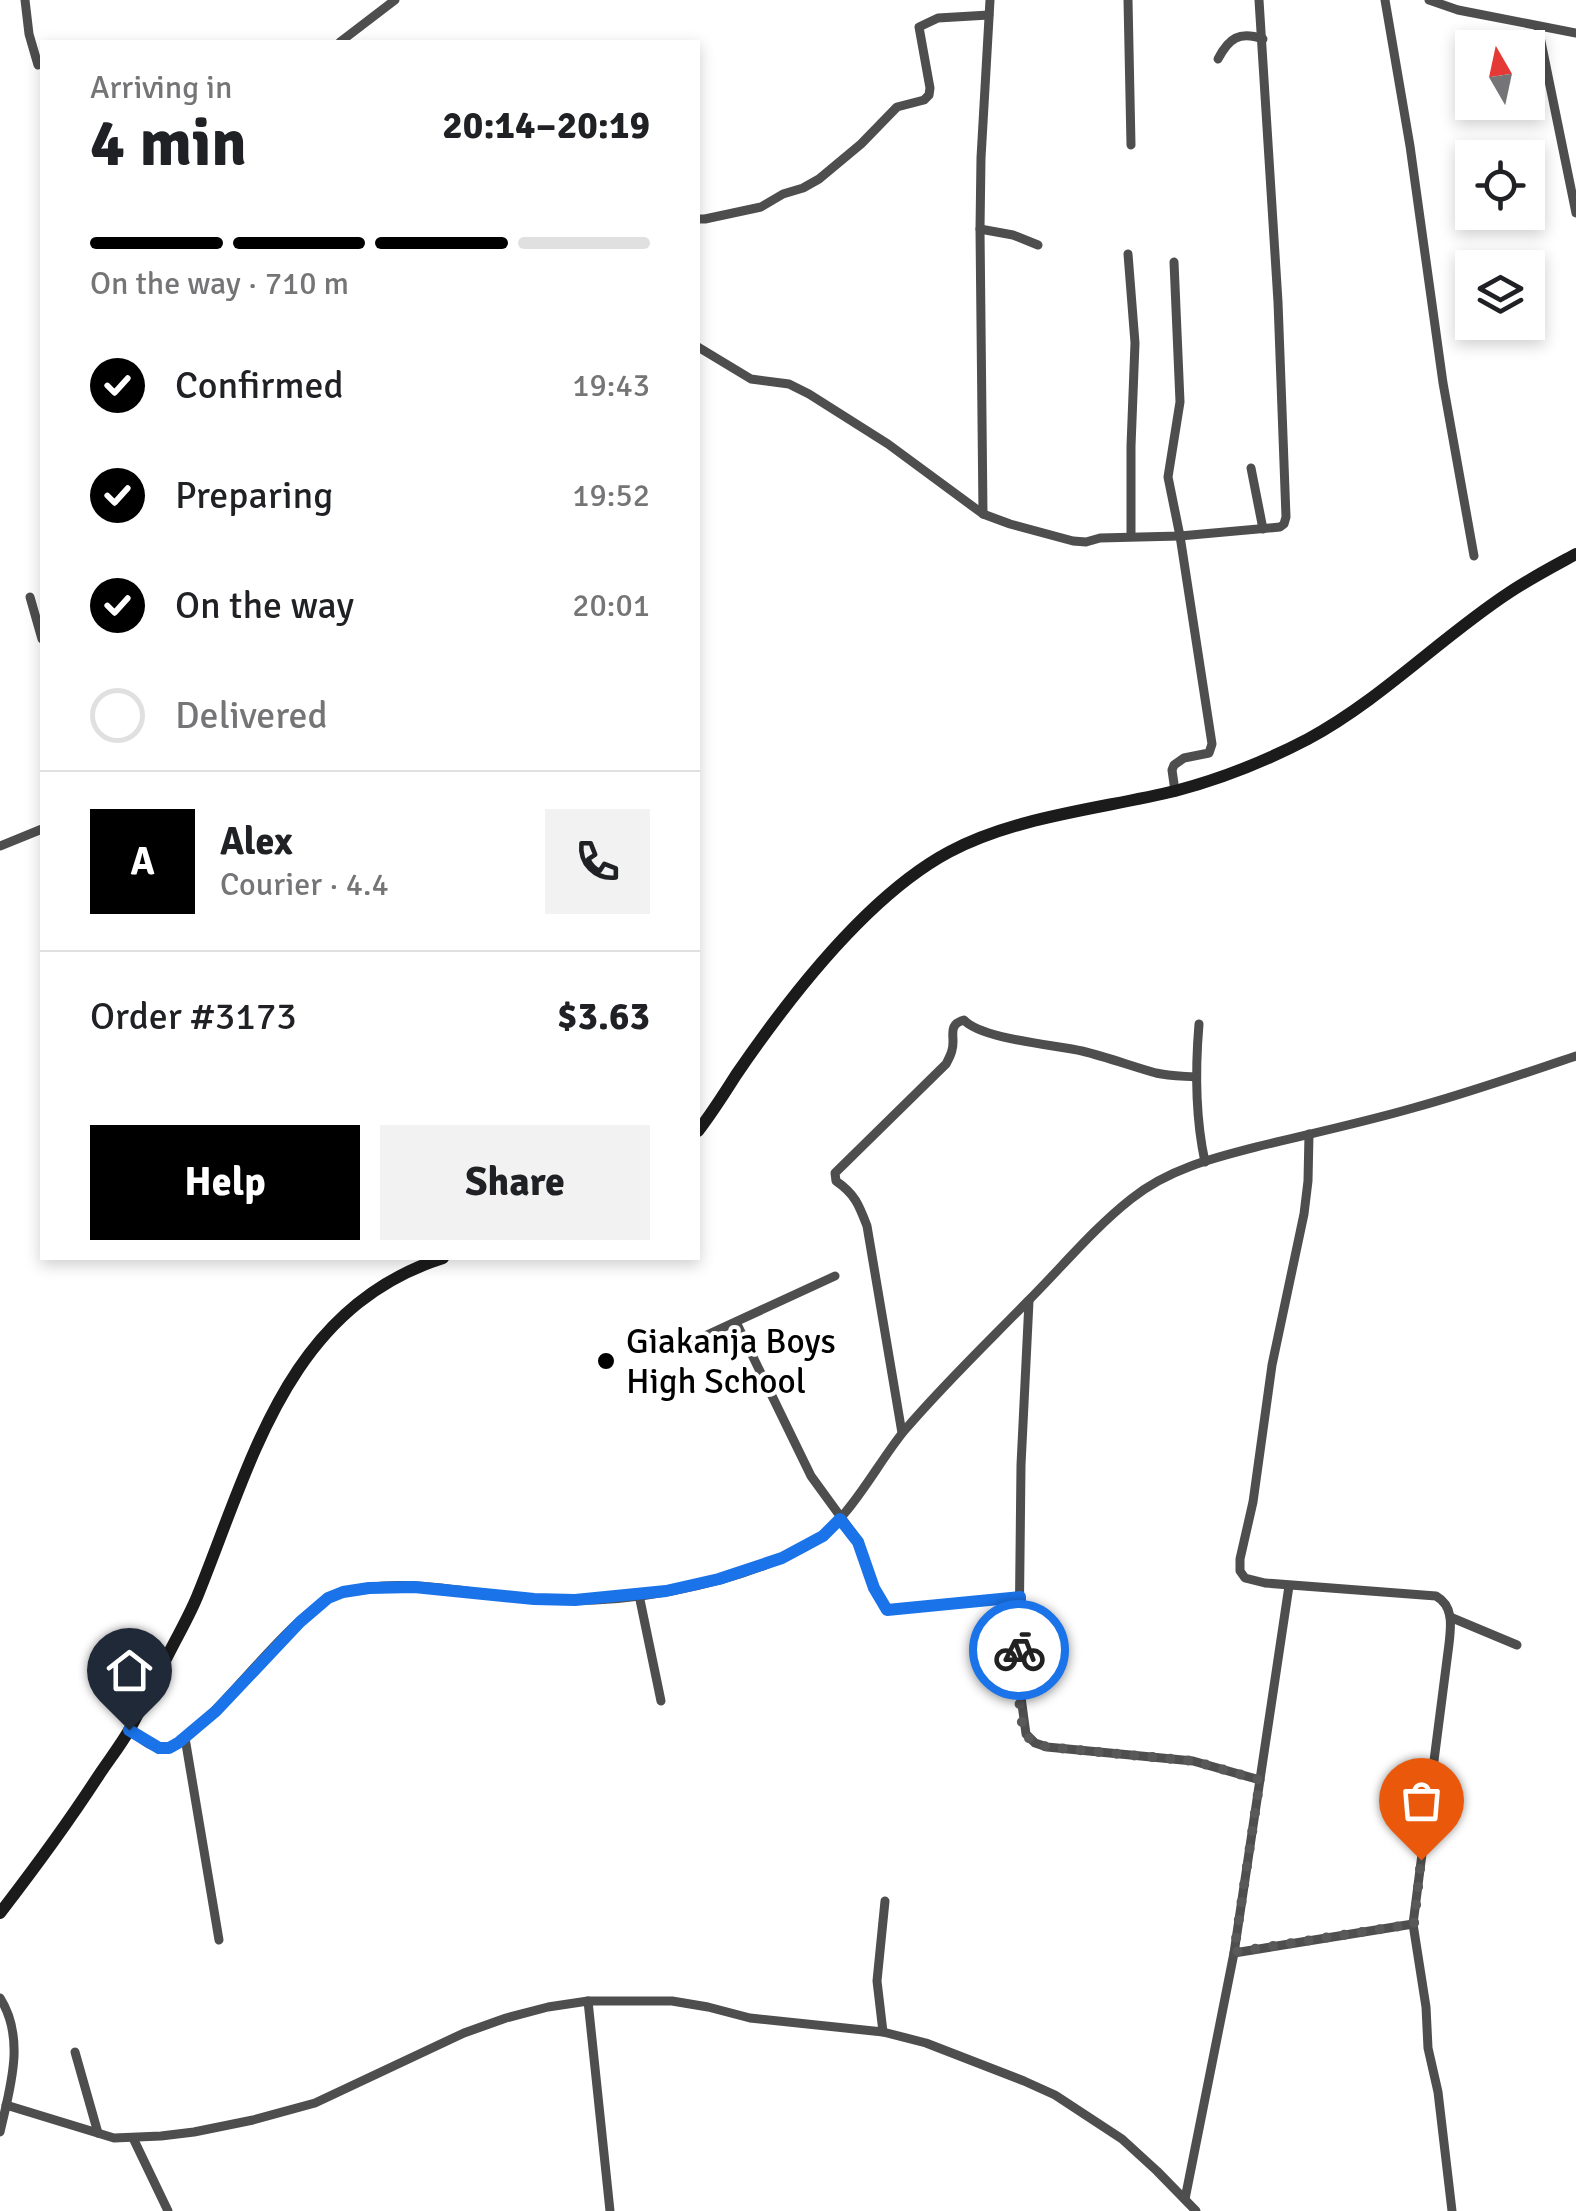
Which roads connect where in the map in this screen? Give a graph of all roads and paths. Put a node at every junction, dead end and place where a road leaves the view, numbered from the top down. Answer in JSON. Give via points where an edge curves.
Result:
{"nodes":[{"id":1,"x":24,"y":0,"type":"edge"},
{"id":2,"x":990,"y":0,"type":"edge"},
{"id":3,"x":1128,"y":0,"type":"edge"},
{"id":4,"x":1259,"y":0,"type":"edge"},
{"id":5,"x":1386,"y":0,"type":"edge"},
{"id":6,"x":1429,"y":0,"type":"edge"},
{"id":7,"x":374,"y":1,"type":"edge"},
{"id":8,"x":392,"y":2,"type":"edge"},
{"id":9,"x":1457,"y":5,"type":"edge"},
{"id":10,"x":989,"y":15,"type":"junction"},
{"id":11,"x":1538,"y":28,"type":"junction"},
{"id":12,"x":1576,"y":33,"type":"edge"},
{"id":13,"x":1263,"y":39,"type":"junction"},
{"id":14,"x":343,"y":40,"type":"edge"},
{"id":15,"x":1218,"y":59,"type":"dead end"},
{"id":16,"x":38,"y":64,"type":"dead end"},
{"id":17,"x":1131,"y":145,"type":"dead end"},
{"id":18,"x":1576,"y":214,"type":"edge"},
{"id":19,"x":700,"y":219,"type":"edge"},
{"id":20,"x":980,"y":228,"type":"junction"},
{"id":21,"x":1038,"y":245,"type":"dead end"},
{"id":22,"x":1128,"y":254,"type":"dead end"},
{"id":23,"x":1174,"y":262,"type":"dead end"},
{"id":24,"x":700,"y":348,"type":"edge"},
{"id":25,"x":1251,"y":468,"type":"dead end"},
{"id":26,"x":983,"y":514,"type":"junction"},
{"id":27,"x":1263,"y":529,"type":"junction"},
{"id":28,"x":1131,"y":535,"type":"junction"},
{"id":29,"x":1180,"y":536,"type":"junction"},
{"id":30,"x":1576,"y":554,"type":"edge"},
{"id":31,"x":1474,"y":556,"type":"dead end"},
{"id":32,"x":30,"y":597,"type":"dead end"},
{"id":33,"x":40,"y":632,"type":"edge"},
{"id":34,"x":1175,"y":790,"type":"junction"},
{"id":35,"x":40,"y":830,"type":"edge"},
{"id":36,"x":0,"y":846,"type":"edge"},
{"id":37,"x":1199,"y":1024,"type":"dead end"},
{"id":38,"x":1576,"y":1056,"type":"edge"},
{"id":39,"x":1195,"y":1077,"type":"junction"},
{"id":40,"x":700,"y":1128,"type":"edge"},
{"id":41,"x":1309,"y":1134,"type":"junction"},
{"id":42,"x":1205,"y":1162,"type":"junction"},
{"id":43,"x":437,"y":1260,"type":"edge"},
{"id":44,"x":835,"y":1276,"type":"dead end"},
{"id":45,"x":1029,"y":1301,"type":"junction"},
{"id":46,"x":736,"y":1322,"type":"junction"},
{"id":47,"x":696,"y":1340,"type":"dead end"},
{"id":48,"x":902,"y":1434,"type":"junction"},
{"id":49,"x":840,"y":1519,"type":"junction"},
{"id":50,"x":1289,"y":1586,"type":"junction"},
{"id":51,"x":639,"y":1595,"type":"junction"},
{"id":52,"x":1020,"y":1597,"type":"junction"},
{"id":53,"x":1450,"y":1617,"type":"junction"},
{"id":54,"x":1517,"y":1646,"type":"dead end"},
{"id":55,"x":661,"y":1701,"type":"dead end"},
{"id":56,"x":129,"y":1730,"type":"junction"},
{"id":57,"x":185,"y":1738,"type":"junction"},
{"id":58,"x":1260,"y":1780,"type":"junction"},
{"id":59,"x":885,"y":1901,"type":"dead end"},
{"id":60,"x":0,"y":1913,"type":"edge"},
{"id":61,"x":1414,"y":1924,"type":"junction"},
{"id":62,"x":219,"y":1940,"type":"dead end"},
{"id":63,"x":1234,"y":1952,"type":"junction"},
{"id":64,"x":0,"y":1998,"type":"edge"},
{"id":65,"x":588,"y":2001,"type":"junction"},
{"id":66,"x":883,"y":2032,"type":"junction"},
{"id":67,"x":75,"y":2052,"type":"dead end"},
{"id":68,"x":6,"y":2104,"type":"junction"},
{"id":69,"x":0,"y":2132,"type":"edge"},
{"id":70,"x":98,"y":2133,"type":"junction"},
{"id":71,"x":133,"y":2138,"type":"junction"},
{"id":72,"x":1186,"y":2199,"type":"junction"},
{"id":73,"x":168,"y":2211,"type":"edge"},
{"id":74,"x":610,"y":2211,"type":"edge"},
{"id":75,"x":1196,"y":2211,"type":"edge"},
{"id":76,"x":1452,"y":2211,"type":"edge"}],
"edges":[{"from":1,"to":16,"type":"street"},
{"from":2,"to":10,"type":"street"},
{"from":3,"to":17,"type":"street"},
{"from":4,"to":13,"type":"street"},
{"from":5,"to":31,"type":"street"},
{"from":6,"to":9,"type":"street"},
{"from":7,"to":8,"type":"street"},
{"from":8,"to":14,"type":"street"},
{"from":9,"to":11,"type":"street"},
{"from":10,"to":19,"type":"street","via":[[938,18],[919,27],[929,95],[896,107],[819,180],[761,206]]},
{"from":10,"to":20,"type":"street"},
{"from":11,"to":12,"type":"street"},
{"from":11,"to":18,"type":"street"},
{"from":13,"to":15,"type":"street","via":[[1233,38]]},
{"from":13,"to":27,"type":"street","via":[[1286,518],[1280,527]]},
{"from":20,"to":21,"type":"street"},
{"from":20,"to":26,"type":"street"},
{"from":22,"to":28,"type":"street","via":[[1135,343]]},
{"from":23,"to":29,"type":"street","via":[[1180,402],[1168,478]]},
{"from":24,"to":26,"type":"street","via":[[751,379],[810,394]]},
{"from":25,"to":27,"type":"street"},
{"from":26,"to":28,"type":"street","via":[[1073,541]]},
{"from":27,"to":29,"type":"street"},
{"from":28,"to":29,"type":"street"},
{"from":29,"to":34,"type":"street","via":[[1212,744],[1209,753],[1174,764]]},
{"from":30,"to":34,"type":"main road","via":[[1508,593],[1310,738]]},
{"from":32,"to":33,"type":"street"},
{"from":34,"to":40,"type":"main road","via":[[1024,824],[949,852],[920,871],[862,919],[798,992]]},
{"from":35,"to":36,"type":"street"},
{"from":37,"to":39,"type":"street"},
{"from":38,"to":41,"type":"street","via":[[1416,1108]]},
{"from":39,"to":42,"type":"street"},
{"from":39,"to":48,"type":"street","via":[[955,1023],[946,1064],[835,1173],[867,1226]]},
{"from":41,"to":42,"type":"street"},
{"from":41,"to":50,"type":"street","via":[[1304,1214],[1239,1567],[1244,1578]]},
{"from":42,"to":45,"type":"street","via":[[1134,1196]]},
{"from":43,"to":56,"type":"main road","via":[[354,1304],[306,1356],[269,1418],[196,1598]]},
{"from":44,"to":46,"type":"street"},
{"from":45,"to":48,"type":"street"},
{"from":45,"to":52,"type":"street"},
{"from":46,"to":47,"type":"street"},
{"from":46,"to":49,"type":"street","via":[[811,1476]]},
{"from":48,"to":49,"type":"street"},
{"from":49,"to":51,"type":"street","via":[[823,1536],[760,1566]]},
{"from":49,"to":52,"type":"street","via":[[858,1542],[887,1610]]},
{"from":50,"to":53,"type":"street","via":[[1436,1596]]},
{"from":50,"to":58,"type":"street"},
{"from":51,"to":55,"type":"street"},
{"from":51,"to":57,"type":"street","via":[[548,1600],[414,1587],[343,1592],[300,1622]]},
{"from":52,"to":58,"type":"street","via":[[1022,1717],[1029,1739],[1047,1747],[1193,1761]]},
{"from":53,"to":54,"type":"street"},
{"from":53,"to":61,"type":"street"},
{"from":56,"to":57,"type":"street","via":[[159,1748]]},
{"from":56,"to":60,"type":"main road"},
{"from":57,"to":62,"type":"street"},
{"from":58,"to":63,"type":"street"},
{"from":59,"to":66,"type":"street","via":[[877,1980]]},
{"from":61,"to":63,"type":"street"},
{"from":61,"to":76,"type":"street"},
{"from":63,"to":72,"type":"street"},
{"from":64,"to":68,"type":"street","via":[[14,2038]]},
{"from":65,"to":66,"type":"street","via":[[672,2001],[750,2018]]},
{"from":65,"to":71,"type":"street","via":[[478,2028],[315,2104],[194,2132]]},
{"from":65,"to":74,"type":"street"},
{"from":66,"to":72,"type":"street","via":[[926,2042],[1056,2095],[1122,2140]]},
{"from":67,"to":70,"type":"street"},
{"from":68,"to":69,"type":"street"},
{"from":68,"to":70,"type":"street"},
{"from":70,"to":71,"type":"street"},
{"from":71,"to":73,"type":"street"},
{"from":72,"to":75,"type":"street"}]}
